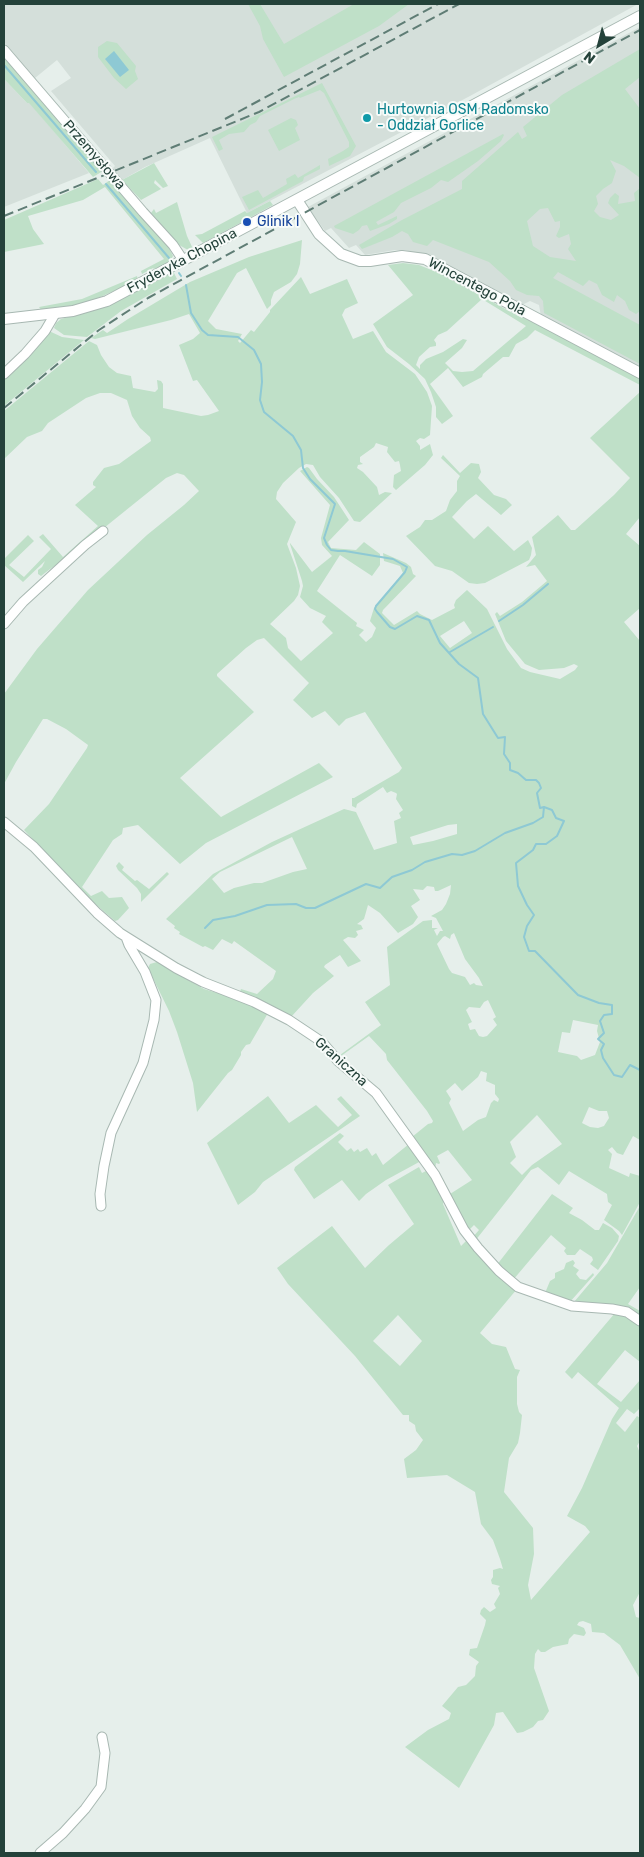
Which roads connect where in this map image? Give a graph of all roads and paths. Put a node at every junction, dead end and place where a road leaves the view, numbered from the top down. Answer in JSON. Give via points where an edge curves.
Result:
{"nodes":[{"id":1,"x":640,"y":16,"type":"edge"},
{"id":2,"x":4,"y":50,"type":"edge"},
{"id":3,"x":297,"y":200,"type":"junction"},
{"id":4,"x":183,"y":260,"type":"junction"},
{"id":5,"x":55,"y":314,"type":"junction"},
{"id":6,"x":4,"y":319,"type":"edge"},
{"id":7,"x":640,"y":373,"type":"edge"},
{"id":8,"x":4,"y":374,"type":"edge"},
{"id":9,"x":103,"y":531,"type":"dead end"},
{"id":10,"x":4,"y":624,"type":"edge"},
{"id":11,"x":4,"y":822,"type":"edge"},
{"id":12,"x":126,"y":937,"type":"junction"},
{"id":13,"x":101,"y":1206,"type":"dead end"},
{"id":14,"x":640,"y":1321,"type":"edge"},
{"id":15,"x":102,"y":1737,"type":"dead end"},
{"id":16,"x":40,"y":1853,"type":"edge"}],
"edges":[{"from":1,"to":3,"type":"street","name":"Fryderyka Chopina"},
{"from":2,"to":4,"type":"street","name":"Przemysłowa","via":[[174,245]]},
{"from":3,"to":4,"type":"street","name":"Fryderyka Chopina"},
{"from":3,"to":7,"type":"street","name":"Wincentego Pola","via":[[319,234],[341,254],[360,261],[402,256],[425,259]]},
{"from":4,"to":5,"type":"street","name":"Fryderyka Chopina","via":[[107,301]]},
{"from":5,"to":6,"type":"street","name":"Fryderyka Chopina"},
{"from":5,"to":8,"type":"street","via":[[45,331]]},
{"from":9,"to":10,"type":"street","via":[[23,602]]},
{"from":11,"to":12,"type":"street","name":"Graniczna"},
{"from":12,"to":13,"type":"street","via":[[156,1000],[143,1063],[111,1133],[100,1194]]},
{"from":12,"to":14,"type":"street","name":"Graniczna","via":[[176,968],[254,1002],[322,1042],[376,1093],[435,1175],[464,1230],[518,1287],[572,1306],[627,1312]]},
{"from":15,"to":16,"type":"street","via":[[105,1753],[101,1787],[68,1827]]}]}
